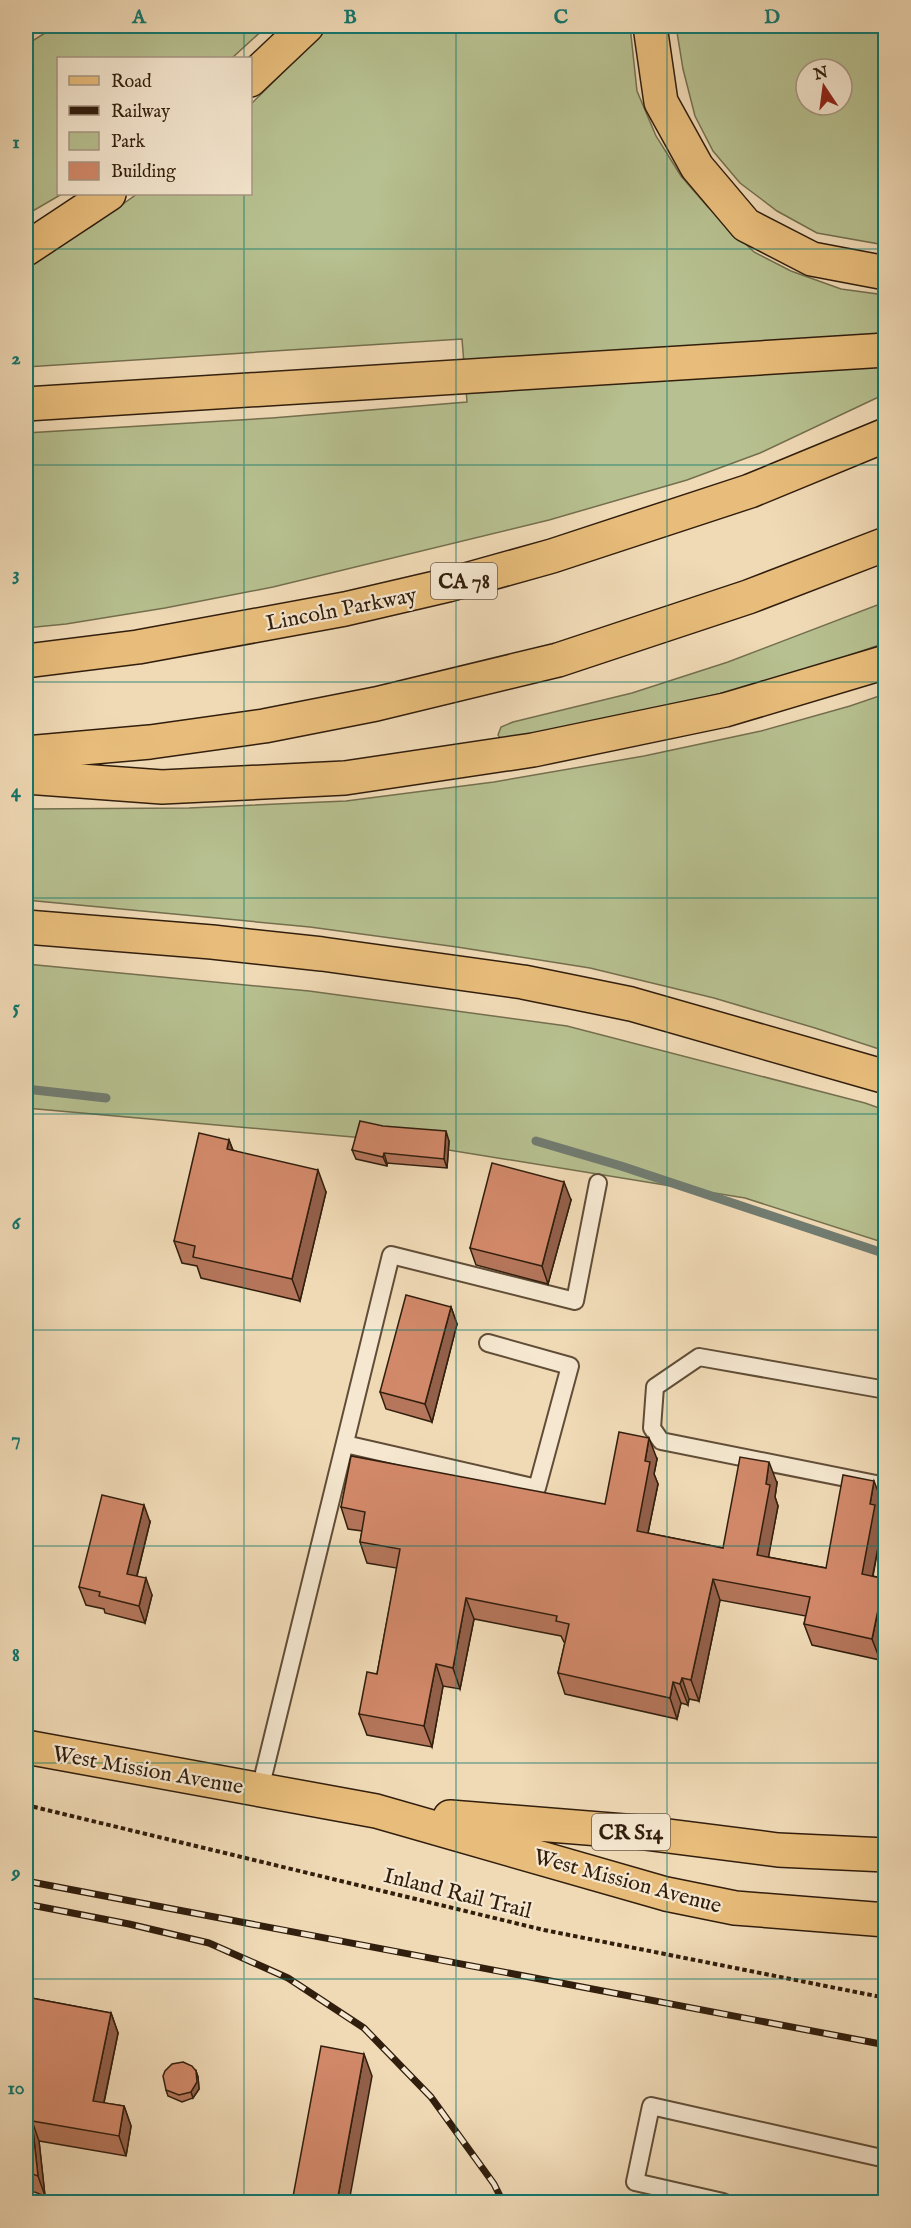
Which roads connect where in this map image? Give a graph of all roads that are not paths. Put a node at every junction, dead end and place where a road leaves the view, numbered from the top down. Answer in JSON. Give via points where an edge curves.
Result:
{"nodes":[{"id":1,"x":307,"y":26,"type":"edge"},
{"id":2,"x":650,"y":26,"type":"edge"},
{"id":3,"x":252,"y":78,"type":"edge"},
{"id":4,"x":107,"y":195,"type":"edge"},
{"id":5,"x":26,"y":249,"type":"edge"},
{"id":6,"x":885,"y":273,"type":"edge"},
{"id":7,"x":885,"y":350,"type":"edge"},
{"id":8,"x":26,"y":404,"type":"edge"},
{"id":9,"x":885,"y":435,"type":"edge"},
{"id":10,"x":885,"y":544,"type":"edge"},
{"id":11,"x":26,"y":661,"type":"edge"},
{"id":12,"x":885,"y":662,"type":"edge"},
{"id":13,"x":26,"y":753,"type":"edge"},
{"id":14,"x":26,"y":777,"type":"edge"},
{"id":15,"x":26,"y":927,"type":"edge"},
{"id":16,"x":885,"y":1077,"type":"edge"},
{"id":17,"x":598,"y":1183,"type":"dead end"},
{"id":18,"x":488,"y":1343,"type":"dead end"},
{"id":19,"x":885,"y":1390,"type":"edge"},
{"id":20,"x":345,"y":1444,"type":"junction"},
{"id":21,"x":885,"y":1486,"type":"edge"},
{"id":22,"x":26,"y":1747,"type":"edge"},
{"id":23,"x":260,"y":1789,"type":"junction"},
{"id":24,"x":376,"y":1811,"type":"junction"},
{"id":25,"x":885,"y":1855,"type":"edge"},
{"id":26,"x":885,"y":1920,"type":"edge"},
{"id":27,"x":885,"y":2158,"type":"edge"},
{"id":28,"x":723,"y":2202,"type":"edge"}],
"edges":[{"from":1,"to":3,"type":"main road"},
{"from":2,"to":6,"type":"main road","via":[[661,102],[697,167],[746,225],[812,259]]},
{"from":4,"to":5,"type":"main road"},
{"from":7,"to":8,"type":"main road"},
{"from":9,"to":11,"type":"main road","name":"Lincoln Parkway","number":"CA 78","via":[[750,491],[552,556],[448,585],[345,609],[138,647]]},
{"from":10,"to":13,"type":"main road","via":[[748,597],[558,660],[376,704],[264,726],[150,742]]},
{"from":12,"to":14,"type":"main road","via":[[725,710],[532,750],[345,778],[162,787]]},
{"from":15,"to":16,"type":"main road","via":[[245,945],[523,982],[631,1004]]},
{"from":17,"to":20,"type":"lane","via":[[575,1301],[391,1255]]},
{"from":18,"to":20,"type":"lane","via":[[570,1366],[537,1488]]},
{"from":19,"to":21,"type":"lane","via":[[699,1357],[655,1387],[652,1428],[661,1441]]},
{"from":20,"to":23,"type":"lane"},
{"from":22,"to":23,"type":"main road","name":"West Mission Avenue","number":"CR S14"},
{"from":23,"to":24,"type":"main road","name":"West Mission Avenue","number":"CR S14"},
{"from":24,"to":25,"type":"main road","name":"West Mission Avenue","number":"CR S14","via":[[637,1832],[778,1850]]},
{"from":24,"to":26,"type":"main road","name":"West Mission Avenue","number":"CR S14","via":[[666,1894],[723,1906]]},
{"from":27,"to":28,"type":"lane","via":[[651,2106],[635,2182]]}]}
